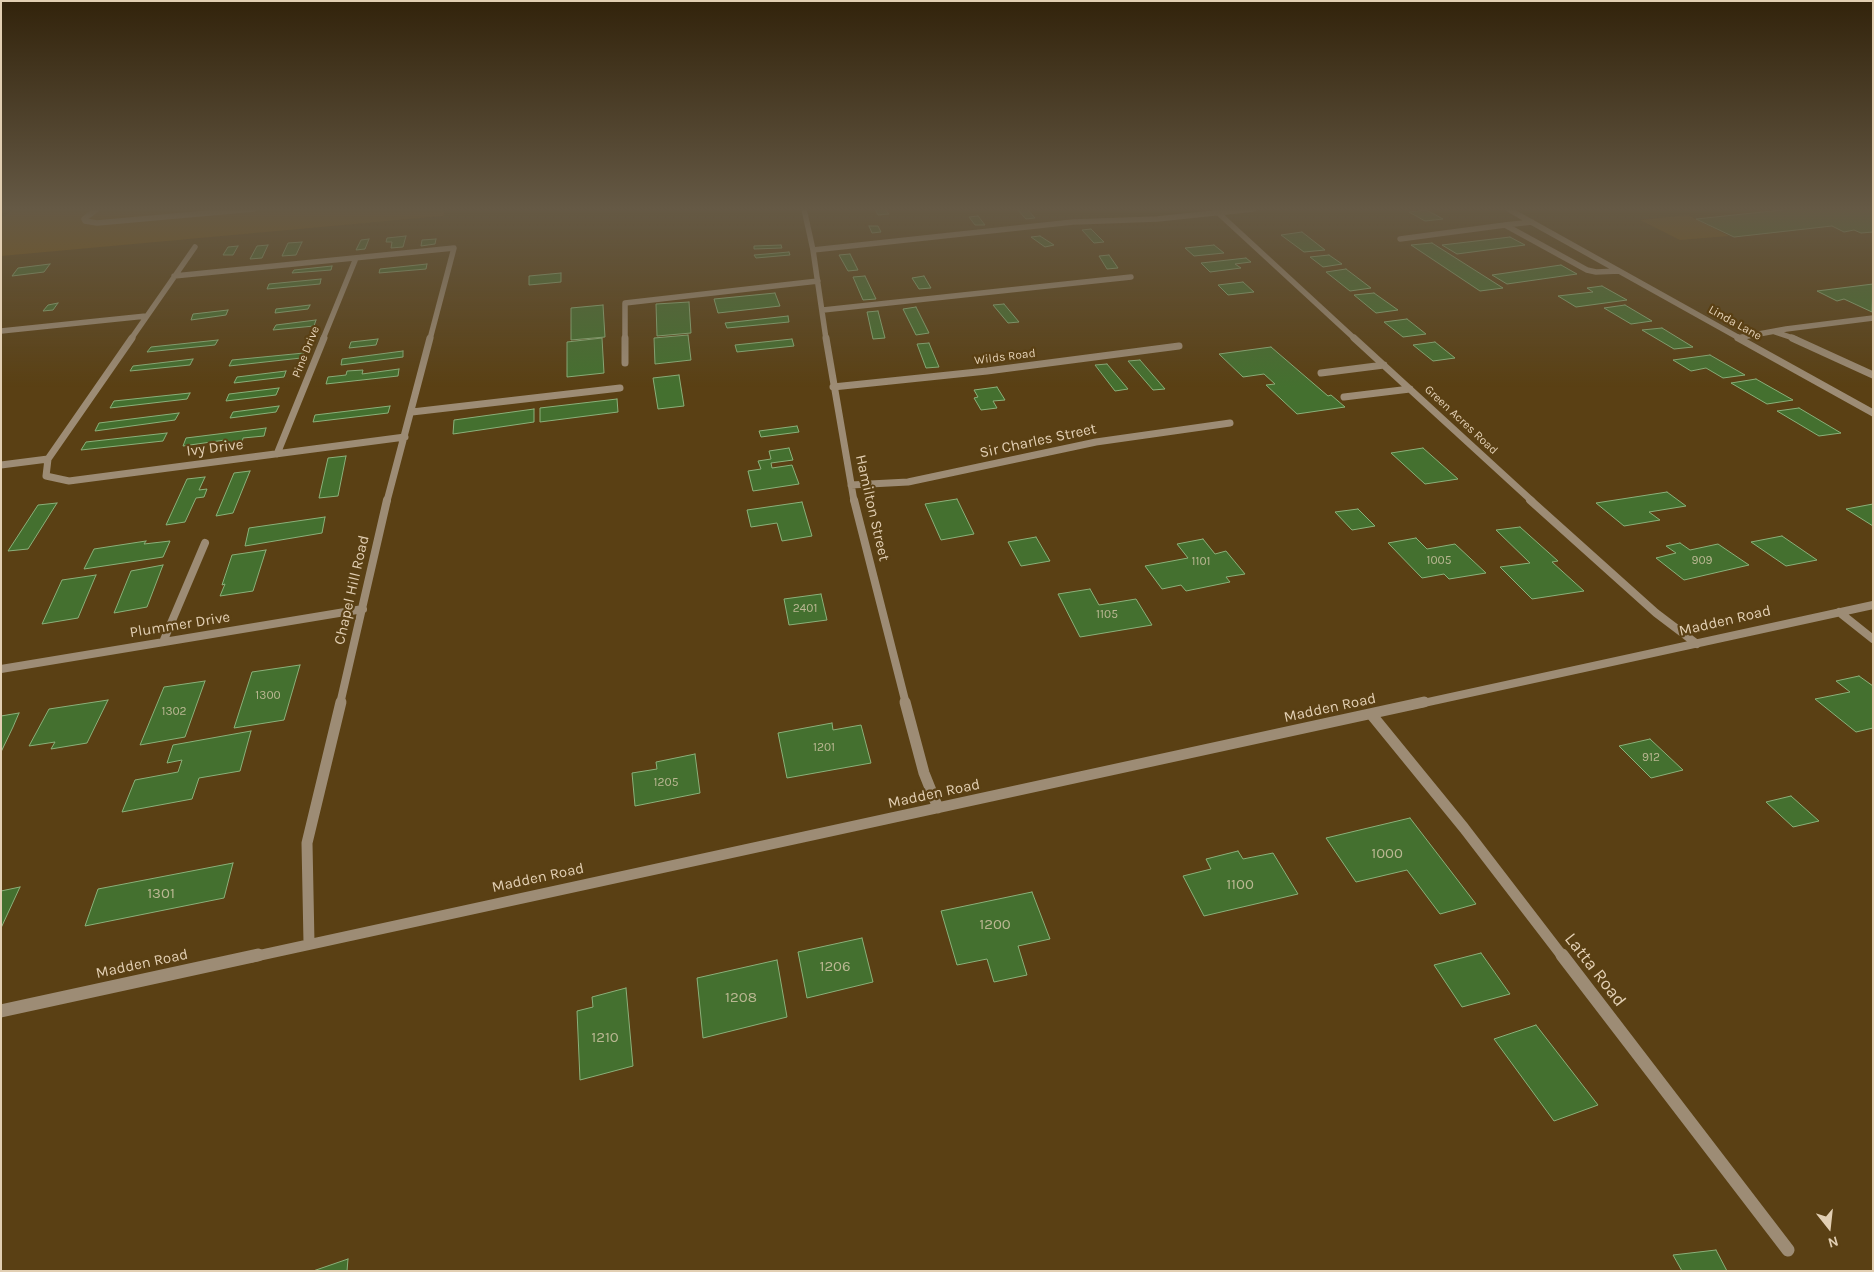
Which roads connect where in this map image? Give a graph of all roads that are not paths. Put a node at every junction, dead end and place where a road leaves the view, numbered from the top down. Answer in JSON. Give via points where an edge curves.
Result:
{"nodes":[{"id":1,"x":180,"y":268,"type":"edge"},
{"id":2,"x":251,"y":268,"type":"edge"},
{"id":3,"x":352,"y":268,"type":"edge"},
{"id":4,"x":449,"y":268,"type":"edge"},
{"id":5,"x":816,"y":268,"type":"edge"},
{"id":6,"x":1279,"y":268,"type":"edge"},
{"id":7,"x":1584,"y":268,"type":"edge"},
{"id":8,"x":1615,"y":268,"type":"edge"},
{"id":9,"x":1620,"y":271,"type":"junction"},
{"id":10,"x":174,"y":276,"type":"junction"},
{"id":11,"x":1131,"y":276,"type":"dead end"},
{"id":12,"x":818,"y":281,"type":"junction"},
{"id":13,"x":823,"y":310,"type":"junction"},
{"id":14,"x":146,"y":316,"type":"junction"},
{"id":15,"x":1873,"y":318,"type":"edge"},
{"id":16,"x":1,"y":331,"type":"edge"},
{"id":17,"x":1774,"y":332,"type":"junction"},
{"id":18,"x":1738,"y":338,"type":"junction"},
{"id":19,"x":1179,"y":346,"type":"dead end"},
{"id":20,"x":626,"y":363,"type":"dead end"},
{"id":21,"x":1384,"y":365,"type":"junction"},
{"id":22,"x":1321,"y":373,"type":"dead end"},
{"id":23,"x":1873,"y":376,"type":"edge"},
{"id":24,"x":833,"y":386,"type":"junction"},
{"id":25,"x":620,"y":388,"type":"dead end"},
{"id":26,"x":1410,"y":389,"type":"junction"},
{"id":27,"x":1344,"y":397,"type":"dead end"},
{"id":28,"x":412,"y":412,"type":"junction"},
{"id":29,"x":1873,"y":413,"type":"edge"},
{"id":30,"x":1230,"y":423,"type":"dead end"},
{"id":31,"x":405,"y":437,"type":"junction"},
{"id":32,"x":277,"y":454,"type":"junction"},
{"id":33,"x":48,"y":459,"type":"junction"},
{"id":34,"x":1,"y":465,"type":"edge"},
{"id":35,"x":851,"y":485,"type":"junction"},
{"id":36,"x":206,"y":543,"type":"dead end"},
{"id":37,"x":1873,"y":605,"type":"edge"},
{"id":38,"x":363,"y":609,"type":"junction"},
{"id":39,"x":1839,"y":612,"type":"junction"},
{"id":40,"x":1873,"y":639,"type":"edge"},
{"id":41,"x":163,"y":642,"type":"junction"},
{"id":42,"x":1697,"y":644,"type":"junction"},
{"id":43,"x":1,"y":669,"type":"edge"},
{"id":44,"x":1371,"y":714,"type":"junction"},
{"id":45,"x":938,"y":808,"type":"junction"},
{"id":46,"x":309,"y":943,"type":"junction"},
{"id":47,"x":1,"y":1011,"type":"edge"},
{"id":48,"x":1788,"y":1250,"type":"dead end"}],
"edges":[{"from":1,"to":10,"type":"street"},
{"from":2,"to":10,"type":"street"},
{"from":3,"to":32,"type":"street","name":"Pine Drive"},
{"from":4,"to":28,"type":"street","name":"Chapel Hill Road"},
{"from":5,"to":12,"type":"street","name":"Hamilton Street"},
{"from":6,"to":21,"type":"street","name":"Green Acres Road"},
{"from":7,"to":9,"type":"street","via":[[1596,272]]},
{"from":8,"to":9,"type":"street","name":"Linda Lane"},
{"from":9,"to":18,"type":"street","name":"Linda Lane"},
{"from":10,"to":14,"type":"street"},
{"from":11,"to":13,"type":"street"},
{"from":12,"to":13,"type":"street","name":"Hamilton Street"},
{"from":12,"to":20,"type":"street","via":[[625,303]]},
{"from":13,"to":24,"type":"street","name":"Hamilton Street"},
{"from":14,"to":16,"type":"street"},
{"from":14,"to":33,"type":"street"},
{"from":15,"to":17,"type":"street"},
{"from":17,"to":18,"type":"street"},
{"from":17,"to":23,"type":"street","via":[[1796,338]]},
{"from":18,"to":29,"type":"street","name":"Linda Lane"},
{"from":19,"to":24,"type":"street","name":"Wilds Road"},
{"from":21,"to":22,"type":"street"},
{"from":21,"to":26,"type":"street","name":"Green Acres Road"},
{"from":24,"to":35,"type":"street","name":"Hamilton Street"},
{"from":25,"to":28,"type":"street"},
{"from":26,"to":27,"type":"street"},
{"from":26,"to":42,"type":"street","name":"Green Acres Road","via":[[1656,614]]},
{"from":28,"to":31,"type":"street","name":"Chapel Hill Road"},
{"from":30,"to":35,"type":"street","name":"Sir Charles Street","via":[[1096,442],[908,482]]},
{"from":31,"to":32,"type":"street","name":"Ivy Drive"},
{"from":31,"to":38,"type":"street","name":"Chapel Hill Road"},
{"from":32,"to":33,"type":"street","name":"Ivy Drive","via":[[69,481],[46,476]]},
{"from":33,"to":34,"type":"street"},
{"from":35,"to":45,"type":"street","name":"Hamilton Street","via":[[924,773]]},
{"from":36,"to":41,"type":"street"},
{"from":37,"to":39,"type":"street","name":"Madden Road"},
{"from":38,"to":41,"type":"street","name":"Plummer Drive"},
{"from":38,"to":46,"type":"street","name":"Chapel Hill Road","via":[[307,843]]},
{"from":39,"to":40,"type":"street"},
{"from":39,"to":42,"type":"street","name":"Madden Road"},
{"from":41,"to":43,"type":"street","name":"Plummer Drive"},
{"from":42,"to":44,"type":"street","name":"Madden Road"},
{"from":44,"to":45,"type":"street","name":"Madden Road"},
{"from":44,"to":48,"type":"street","name":"Latta Road","via":[[1464,828]]},
{"from":45,"to":46,"type":"street","name":"Madden Road"},
{"from":46,"to":47,"type":"street","name":"Madden Road"}]}
